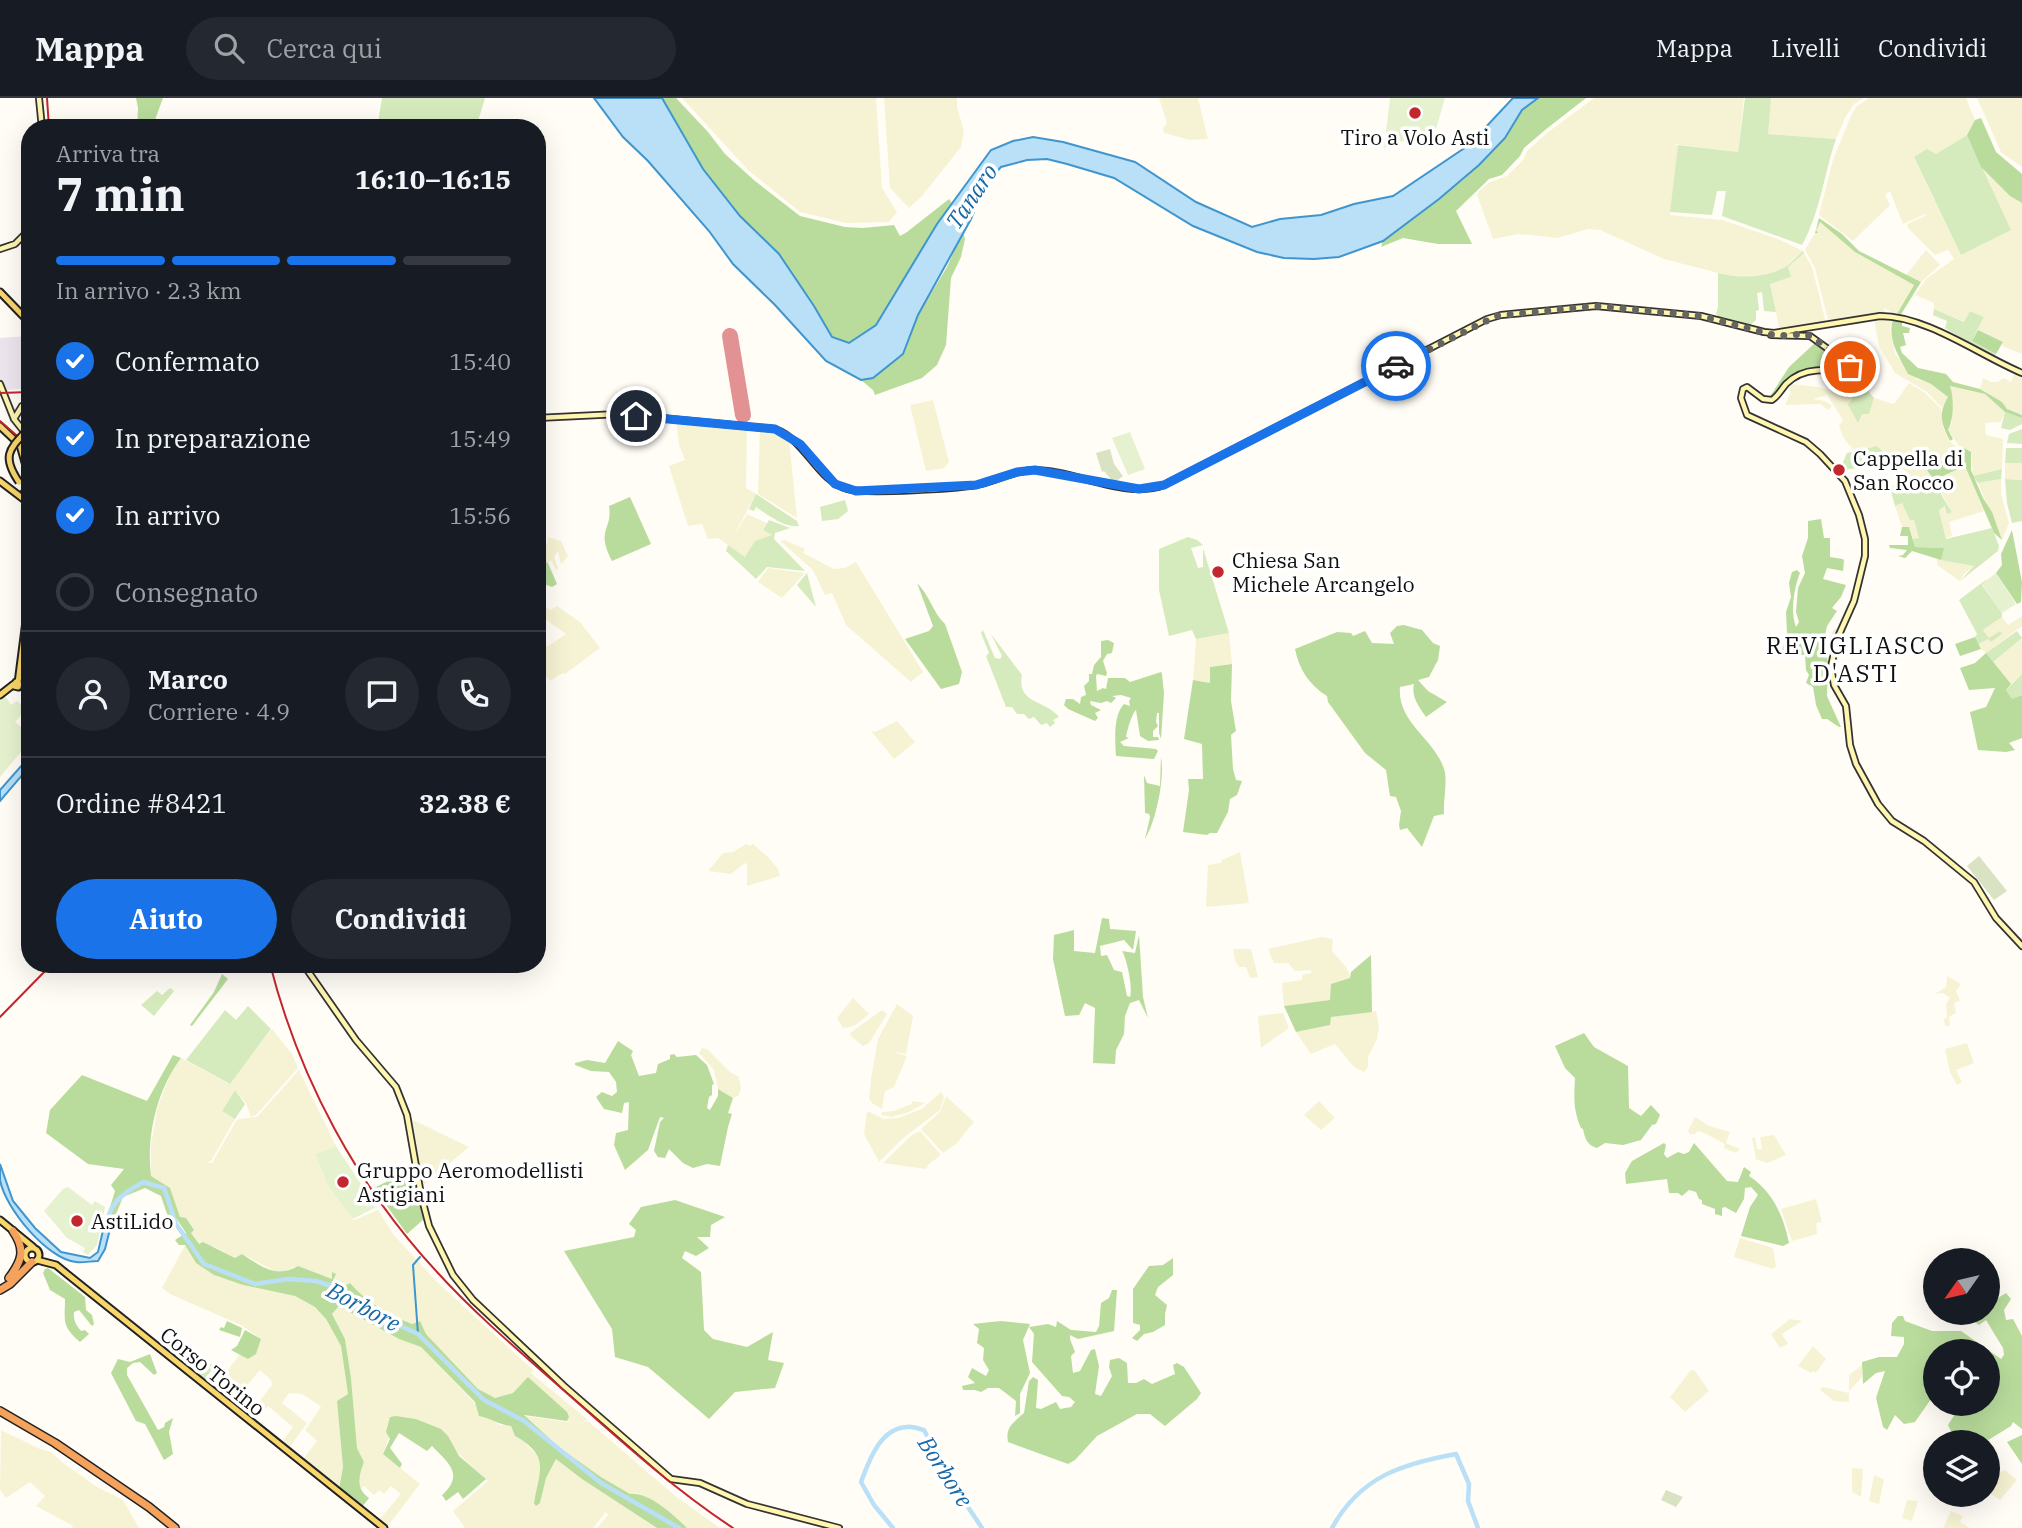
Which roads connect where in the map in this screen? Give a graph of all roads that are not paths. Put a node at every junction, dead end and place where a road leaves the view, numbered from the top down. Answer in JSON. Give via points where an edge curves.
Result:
{"nodes":[{"id":1,"x":39,"y":98,"type":"edge"},
{"id":2,"x":41,"y":119,"type":"edge"},
{"id":3,"x":21,"y":238,"type":"edge"},
{"id":4,"x":0,"y":248,"type":"edge"},
{"id":5,"x":0,"y":292,"type":"edge"},
{"id":6,"x":21,"y":314,"type":"edge"},
{"id":7,"x":1764,"y":332,"type":"junction"},
{"id":8,"x":2022,"y":373,"type":"edge"},
{"id":9,"x":0,"y":384,"type":"edge"},
{"id":10,"x":21,"y":408,"type":"edge"},
{"id":11,"x":546,"y":418,"type":"edge"},
{"id":12,"x":14,"y":419,"type":"junction"},
{"id":13,"x":0,"y":426,"type":"edge"},
{"id":14,"x":21,"y":428,"type":"edge"},
{"id":15,"x":21,"y":436,"type":"edge"},
{"id":16,"x":21,"y":448,"type":"edge"},
{"id":17,"x":0,"y":481,"type":"edge"},
{"id":18,"x":21,"y":484,"type":"edge"},
{"id":19,"x":21,"y":488,"type":"edge"},
{"id":20,"x":21,"y":660,"type":"edge"},
{"id":21,"x":18,"y":684,"type":"junction"},
{"id":22,"x":21,"y":686,"type":"edge"},
{"id":23,"x":2,"y":694,"type":"edge"},
{"id":24,"x":2022,"y":946,"type":"edge"},
{"id":25,"x":309,"y":973,"type":"edge"},
{"id":26,"x":0,"y":1220,"type":"edge"},
{"id":27,"x":13,"y":1231,"type":"junction"},
{"id":28,"x":32,"y":1255,"type":"junction"},
{"id":29,"x":9,"y":1278,"type":"junction"},
{"id":30,"x":0,"y":1290,"type":"edge"},
{"id":31,"x":0,"y":1405,"type":"edge"},
{"id":32,"x":0,"y":1413,"type":"edge"},
{"id":33,"x":55,"y":1443,"type":"junction"},
{"id":34,"x":123,"y":1492,"type":"junction"},
{"id":35,"x":169,"y":1528,"type":"edge"},
{"id":36,"x":175,"y":1528,"type":"edge"},
{"id":37,"x":384,"y":1528,"type":"edge"},
{"id":38,"x":839,"y":1528,"type":"edge"}],
"edges":[{"from":1,"to":2,"type":"street"},
{"from":3,"to":4,"type":"street"},
{"from":5,"to":6,"type":"main road"},
{"from":7,"to":8,"type":"street","via":[[1894,317],[1941,333]]},
{"from":7,"to":11,"type":"street","via":[[1701,316],[1608,307],[1501,315],[1164,485],[1144,489],[1035,470],[976,485],[849,490],[829,478],[800,444],[764,426],[619,414]]},
{"from":7,"to":24,"type":"street","via":[[1810,336],[1853,370],[1848,378],[1822,369],[1792,379],[1772,400],[1747,387],[1741,398],[1747,415],[1806,442],[1820,454],[1841,475],[1854,502],[1865,556],[1831,667],[1834,685],[1846,706],[1853,759],[1892,821],[1974,882],[1996,918]]},
{"from":9,"to":12,"type":"street"},
{"from":10,"to":12,"type":"street"},
{"from":12,"to":14,"type":"street"},
{"from":13,"to":16,"type":"main road"},
{"from":15,"to":18,"type":"main road","bridge":true,"via":[[8,454],[9,466]]},
{"from":17,"to":19,"type":"main road"},
{"from":20,"to":21,"type":"main road"},
{"from":21,"to":22,"type":"street"},
{"from":21,"to":23,"type":"main road"},
{"from":25,"to":38,"type":"street","via":[[396,1087],[407,1115],[429,1226],[453,1275],[473,1300],[671,1479],[700,1483],[747,1504]]},
{"from":26,"to":27,"type":"main road","name":"Corso Torino"},
{"from":27,"to":28,"type":"main road","name":"Corso Torino"},
{"from":27,"to":29,"type":"highway","via":[[23,1251]]},
{"from":28,"to":29,"type":"highway"},
{"from":28,"to":30,"type":"highway"},
{"from":28,"to":37,"type":"main road","name":"Corso Torino","via":[[56,1265]]},
{"from":29,"to":30,"type":"highway"},
{"from":31,"to":33,"type":"highway"},
{"from":32,"to":33,"type":"highway"},
{"from":32,"to":34,"type":"highway"},
{"from":33,"to":34,"type":"highway"},
{"from":34,"to":35,"type":"highway"},
{"from":34,"to":36,"type":"highway"}]}
